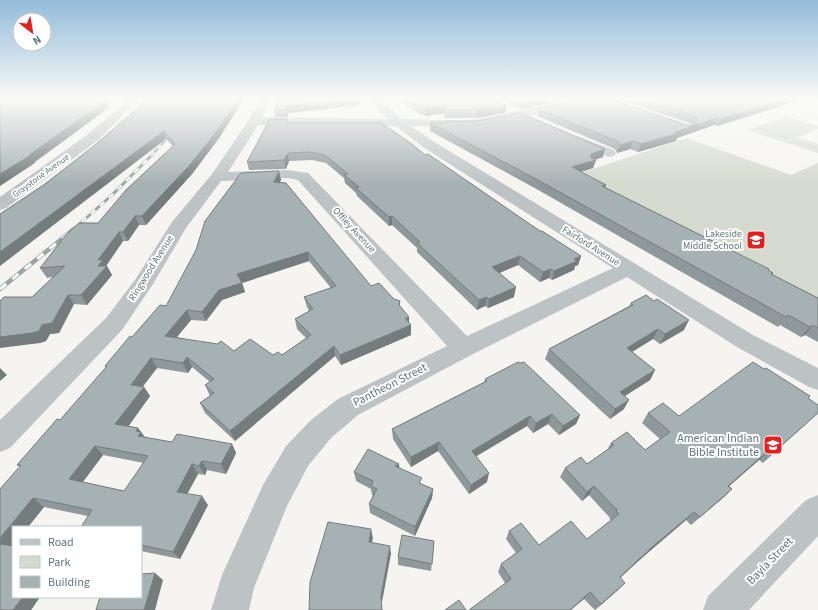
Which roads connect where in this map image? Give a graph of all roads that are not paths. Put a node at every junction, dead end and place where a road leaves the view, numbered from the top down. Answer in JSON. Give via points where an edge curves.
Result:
{"nodes":[{"id":1,"x":103,"y":127,"type":"edge"},
{"id":2,"x":250,"y":127,"type":"edge"},
{"id":3,"x":406,"y":127,"type":"edge"},
{"id":4,"x":568,"y":136,"type":"edge"},
{"id":5,"x":609,"y":153,"type":"dead end"},
{"id":6,"x":217,"y":177,"type":"junction"},
{"id":7,"x":0,"y":205,"type":"edge"},
{"id":8,"x":627,"y":269,"type":"junction"},
{"id":9,"x":464,"y":348,"type":"junction"},
{"id":10,"x":818,"y":380,"type":"edge"},
{"id":11,"x":0,"y":439,"type":"edge"},
{"id":12,"x":818,"y":512,"type":"edge"},
{"id":13,"x":233,"y":599,"type":"edge"},
{"id":14,"x":722,"y":610,"type":"edge"}],
"edges":[{"from":1,"to":7,"type":"street","name":"Graystone Avenue"},
{"from":2,"to":6,"type":"street","name":"Ringwood Avenue"},
{"from":3,"to":8,"type":"street","name":"Fairford Avenue"},
{"from":4,"to":5,"type":"street"},
{"from":6,"to":9,"type":"street","name":"Offley Avenue","via":[[288,174],[303,176]]},
{"from":6,"to":11,"type":"street","name":"Ringwood Avenue","via":[[178,226],[143,284],[114,324]]},
{"from":8,"to":9,"type":"street","name":"Pantheon Street"},
{"from":8,"to":10,"type":"street","name":"Fairford Avenue","via":[[745,341]]},
{"from":9,"to":13,"type":"street","name":"Pantheon Street","via":[[348,407],[321,429],[296,456],[275,496]]},
{"from":12,"to":14,"type":"street","name":"Bayla Street"}]}
